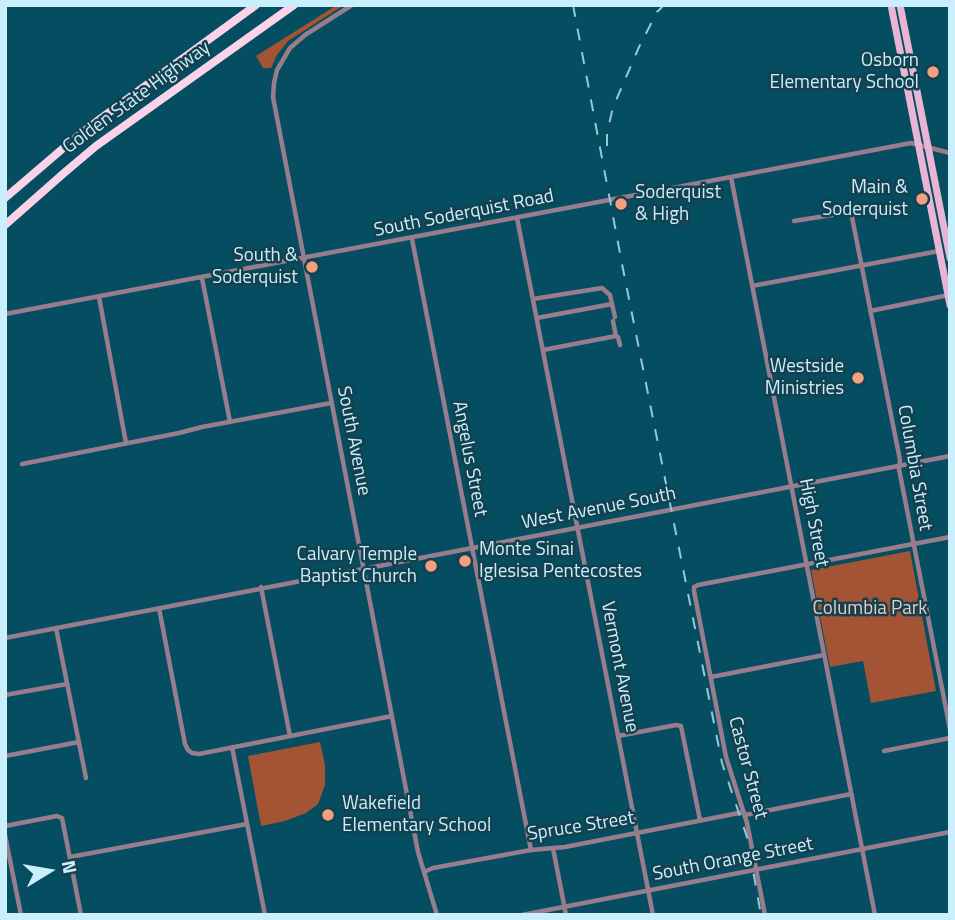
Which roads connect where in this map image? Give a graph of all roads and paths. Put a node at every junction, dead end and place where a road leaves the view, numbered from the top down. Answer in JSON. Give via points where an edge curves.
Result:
{"nodes":[{"id":1,"x":256,"y":5,"type":"edge"},
{"id":2,"x":294,"y":5,"type":"edge"},
{"id":3,"x":352,"y":5,"type":"edge"},
{"id":4,"x":891,"y":5,"type":"edge"},
{"id":5,"x":900,"y":5,"type":"edge"},
{"id":6,"x":918,"y":145,"type":"junction"},
{"id":7,"x":928,"y":148,"type":"junction"},
{"id":8,"x":950,"y":153,"type":"edge"},
{"id":9,"x":731,"y":177,"type":"junction"},
{"id":10,"x":5,"y":198,"type":"edge"},
{"id":11,"x":517,"y":218,"type":"junction"},
{"id":12,"x":794,"y":221,"type":"dead end"},
{"id":13,"x":5,"y":225,"type":"edge"},
{"id":14,"x":412,"y":239,"type":"junction"},
{"id":15,"x":939,"y":251,"type":"junction"},
{"id":16,"x":950,"y":258,"type":"edge"},
{"id":17,"x":303,"y":259,"type":"junction"},
{"id":18,"x":862,"y":265,"type":"junction"},
{"id":19,"x":202,"y":278,"type":"junction"},
{"id":20,"x":752,"y":286,"type":"junction"},
{"id":21,"x":949,"y":295,"type":"edge"},
{"id":22,"x":99,"y":297,"type":"junction"},
{"id":23,"x":533,"y":299,"type":"junction"},
{"id":24,"x":612,"y":304,"type":"junction"},
{"id":25,"x":950,"y":305,"type":"edge"},
{"id":26,"x":870,"y":311,"type":"junction"},
{"id":27,"x":5,"y":314,"type":"edge"},
{"id":28,"x":537,"y":318,"type":"junction"},
{"id":29,"x":616,"y":336,"type":"junction"},
{"id":30,"x":620,"y":345,"type":"dead end"},
{"id":31,"x":543,"y":350,"type":"junction"},
{"id":32,"x":331,"y":403,"type":"junction"},
{"id":33,"x":230,"y":422,"type":"junction"},
{"id":34,"x":126,"y":443,"type":"junction"},
{"id":35,"x":950,"y":456,"type":"edge"},
{"id":36,"x":22,"y":464,"type":"dead end"},
{"id":37,"x":899,"y":465,"type":"junction"},
{"id":38,"x":792,"y":486,"type":"junction"},
{"id":39,"x":578,"y":527,"type":"junction"},
{"id":40,"x":950,"y":537,"type":"edge"},
{"id":41,"x":914,"y":544,"type":"junction"},
{"id":42,"x":472,"y":547,"type":"junction"},
{"id":43,"x":807,"y":564,"type":"junction"},
{"id":44,"x":364,"y":568,"type":"junction"},
{"id":45,"x":261,"y":587,"type":"junction"},
{"id":46,"x":159,"y":608,"type":"junction"},
{"id":47,"x":56,"y":628,"type":"junction"},
{"id":48,"x":5,"y":638,"type":"edge"},
{"id":49,"x":824,"y":655,"type":"junction"},
{"id":50,"x":711,"y":677,"type":"junction"},
{"id":51,"x":67,"y":684,"type":"junction"},
{"id":52,"x":5,"y":695,"type":"edge"},
{"id":53,"x":392,"y":716,"type":"junction"},
{"id":54,"x":950,"y":729,"type":"edge"},
{"id":55,"x":290,"y":736,"type":"junction"},
{"id":56,"x":618,"y":736,"type":"junction"},
{"id":57,"x":950,"y":738,"type":"edge"},
{"id":58,"x":79,"y":742,"type":"junction"},
{"id":59,"x":232,"y":747,"type":"junction"},
{"id":60,"x":884,"y":751,"type":"dead end"},
{"id":61,"x":5,"y":756,"type":"edge"},
{"id":62,"x":86,"y":778,"type":"dead end"},
{"id":63,"x":851,"y":794,"type":"junction"},
{"id":64,"x":744,"y":813,"type":"junction"},
{"id":65,"x":700,"y":820,"type":"junction"},
{"id":66,"x":247,"y":824,"type":"junction"},
{"id":67,"x":5,"y":826,"type":"edge"},
{"id":68,"x":950,"y":832,"type":"edge"},
{"id":69,"x":637,"y":833,"type":"junction"},
{"id":70,"x":5,"y":835,"type":"edge"},
{"id":71,"x":553,"y":848,"type":"junction"},
{"id":72,"x":863,"y":848,"type":"junction"},
{"id":73,"x":531,"y":849,"type":"junction"},
{"id":74,"x":70,"y":857,"type":"junction"},
{"id":75,"x":756,"y":869,"type":"junction"},
{"id":76,"x":424,"y":872,"type":"junction"},
{"id":77,"x":649,"y":890,"type":"junction"},
{"id":78,"x":565,"y":907,"type":"junction"},
{"id":79,"x":21,"y":915,"type":"edge"},
{"id":80,"x":81,"y":915,"type":"edge"},
{"id":81,"x":265,"y":915,"type":"edge"},
{"id":82,"x":437,"y":915,"type":"edge"},
{"id":83,"x":522,"y":915,"type":"edge"},
{"id":84,"x":566,"y":915,"type":"edge"},
{"id":85,"x":653,"y":915,"type":"edge"},
{"id":86,"x":765,"y":915,"type":"edge"},
{"id":87,"x":875,"y":915,"type":"edge"}],
"edges":[{"from":1,"to":10,"type":"highway","name":"Golden State Highway","via":[[100,118]]},
{"from":2,"to":13,"type":"highway","name":"Golden State Highway","via":[[104,140]]},
{"from":3,"to":17,"type":"street","name":"South Avenue","via":[[295,43],[281,62],[274,83]]},
{"from":4,"to":6,"type":"main road"},
{"from":5,"to":7,"type":"main road"},
{"from":6,"to":7,"type":"street","name":"South Soderquist Road"},
{"from":6,"to":9,"type":"street","name":"South Soderquist Road"},
{"from":6,"to":15,"type":"main road"},
{"from":7,"to":8,"type":"street","name":"South Soderquist Road"},
{"from":7,"to":16,"type":"main road"},
{"from":9,"to":11,"type":"street","name":"South Soderquist Road"},
{"from":9,"to":20,"type":"street","name":"High Street"},
{"from":11,"to":14,"type":"street","name":"South Soderquist Road"},
{"from":11,"to":23,"type":"street","name":"Vermont Avenue"},
{"from":12,"to":18,"type":"street","name":"Columbia Street","via":[[851,212]]},
{"from":14,"to":17,"type":"street","name":"South Soderquist Road"},
{"from":14,"to":42,"type":"street","name":"Angelus Street"},
{"from":15,"to":18,"type":"street"},
{"from":15,"to":21,"type":"main road"},
{"from":17,"to":19,"type":"street","name":"South Soderquist Road"},
{"from":17,"to":32,"type":"street","name":"South Avenue"},
{"from":18,"to":20,"type":"street"},
{"from":18,"to":26,"type":"street","name":"Columbia Street"},
{"from":19,"to":22,"type":"street","name":"South Soderquist Road"},
{"from":19,"to":33,"type":"street"},
{"from":20,"to":38,"type":"street","name":"High Street"},
{"from":21,"to":25,"type":"main road"},
{"from":21,"to":26,"type":"street"},
{"from":22,"to":27,"type":"street","name":"South Soderquist Road"},
{"from":22,"to":34,"type":"street"},
{"from":23,"to":24,"type":"street","via":[[600,288],[608,292]]},
{"from":23,"to":28,"type":"street","name":"Vermont Avenue"},
{"from":24,"to":28,"type":"street"},
{"from":24,"to":29,"type":"street"},
{"from":26,"to":37,"type":"street","name":"Columbia Street"},
{"from":28,"to":31,"type":"street","name":"Vermont Avenue"},
{"from":29,"to":30,"type":"street"},
{"from":29,"to":31,"type":"street"},
{"from":31,"to":39,"type":"street","name":"Vermont Avenue"},
{"from":32,"to":33,"type":"street"},
{"from":32,"to":44,"type":"street","name":"South Avenue"},
{"from":33,"to":34,"type":"street"},
{"from":34,"to":36,"type":"street"},
{"from":35,"to":37,"type":"street","name":"West Avenue South"},
{"from":37,"to":38,"type":"street","name":"West Avenue South"},
{"from":37,"to":41,"type":"street","name":"Columbia Street"},
{"from":38,"to":39,"type":"street","name":"West Avenue South"},
{"from":38,"to":43,"type":"street","name":"High Street"},
{"from":39,"to":42,"type":"street","name":"West Avenue South"},
{"from":39,"to":56,"type":"street","name":"Vermont Avenue"},
{"from":40,"to":41,"type":"street"},
{"from":41,"to":43,"type":"street"},
{"from":41,"to":54,"type":"street","name":"Columbia Street"},
{"from":42,"to":44,"type":"street","name":"West Avenue South"},
{"from":42,"to":73,"type":"street","name":"Angelus Street"},
{"from":43,"to":49,"type":"street","name":"High Street"},
{"from":43,"to":50,"type":"street","name":"Castor Street","via":[[695,587]]},
{"from":44,"to":45,"type":"street","name":"West Avenue South"},
{"from":44,"to":53,"type":"street","name":"South Avenue"},
{"from":45,"to":46,"type":"street","name":"West Avenue South"},
{"from":45,"to":55,"type":"street"},
{"from":46,"to":47,"type":"street","name":"West Avenue South"},
{"from":46,"to":59,"type":"street","via":[[185,744],[190,752],[199,754]]},
{"from":47,"to":48,"type":"street","name":"West Avenue South"},
{"from":47,"to":51,"type":"street"},
{"from":49,"to":50,"type":"street"},
{"from":49,"to":63,"type":"street","name":"High Street"},
{"from":50,"to":64,"type":"street","name":"Castor Street","via":[[727,764]]},
{"from":51,"to":52,"type":"street"},
{"from":51,"to":58,"type":"street"},
{"from":53,"to":55,"type":"street"},
{"from":53,"to":76,"type":"street","name":"South Avenue"},
{"from":55,"to":59,"type":"street"},
{"from":56,"to":65,"type":"street","via":[[681,726]]},
{"from":56,"to":69,"type":"street","name":"Vermont Avenue"},
{"from":57,"to":60,"type":"street"},
{"from":58,"to":61,"type":"street"},
{"from":58,"to":62,"type":"street"},
{"from":59,"to":66,"type":"street"},
{"from":63,"to":64,"type":"street","name":"Spruce Street"},
{"from":63,"to":72,"type":"street","name":"High Street"},
{"from":64,"to":65,"type":"street","name":"Spruce Street"},
{"from":64,"to":75,"type":"street","name":"Castor Street"},
{"from":65,"to":69,"type":"street","name":"Spruce Street"},
{"from":66,"to":74,"type":"street"},
{"from":66,"to":81,"type":"street"},
{"from":67,"to":74,"type":"street","via":[[61,817]]},
{"from":68,"to":72,"type":"street","name":"South Orange Street"},
{"from":69,"to":71,"type":"street","name":"Spruce Street"},
{"from":69,"to":77,"type":"street","name":"Vermont Avenue"},
{"from":70,"to":79,"type":"street"},
{"from":71,"to":73,"type":"street","name":"Spruce Street"},
{"from":71,"to":78,"type":"street"},
{"from":72,"to":75,"type":"street","name":"South Orange Street"},
{"from":72,"to":87,"type":"street","name":"High Street"},
{"from":73,"to":76,"type":"street","name":"Spruce Street"},
{"from":74,"to":80,"type":"street"},
{"from":75,"to":77,"type":"street","name":"South Orange Street"},
{"from":75,"to":86,"type":"street","name":"Castor Street"},
{"from":76,"to":82,"type":"street","name":"South Avenue"},
{"from":77,"to":78,"type":"street","name":"South Orange Street"},
{"from":77,"to":85,"type":"street","name":"Vermont Avenue"},
{"from":78,"to":83,"type":"street","name":"South Orange Street"},
{"from":78,"to":84,"type":"street"}]}
